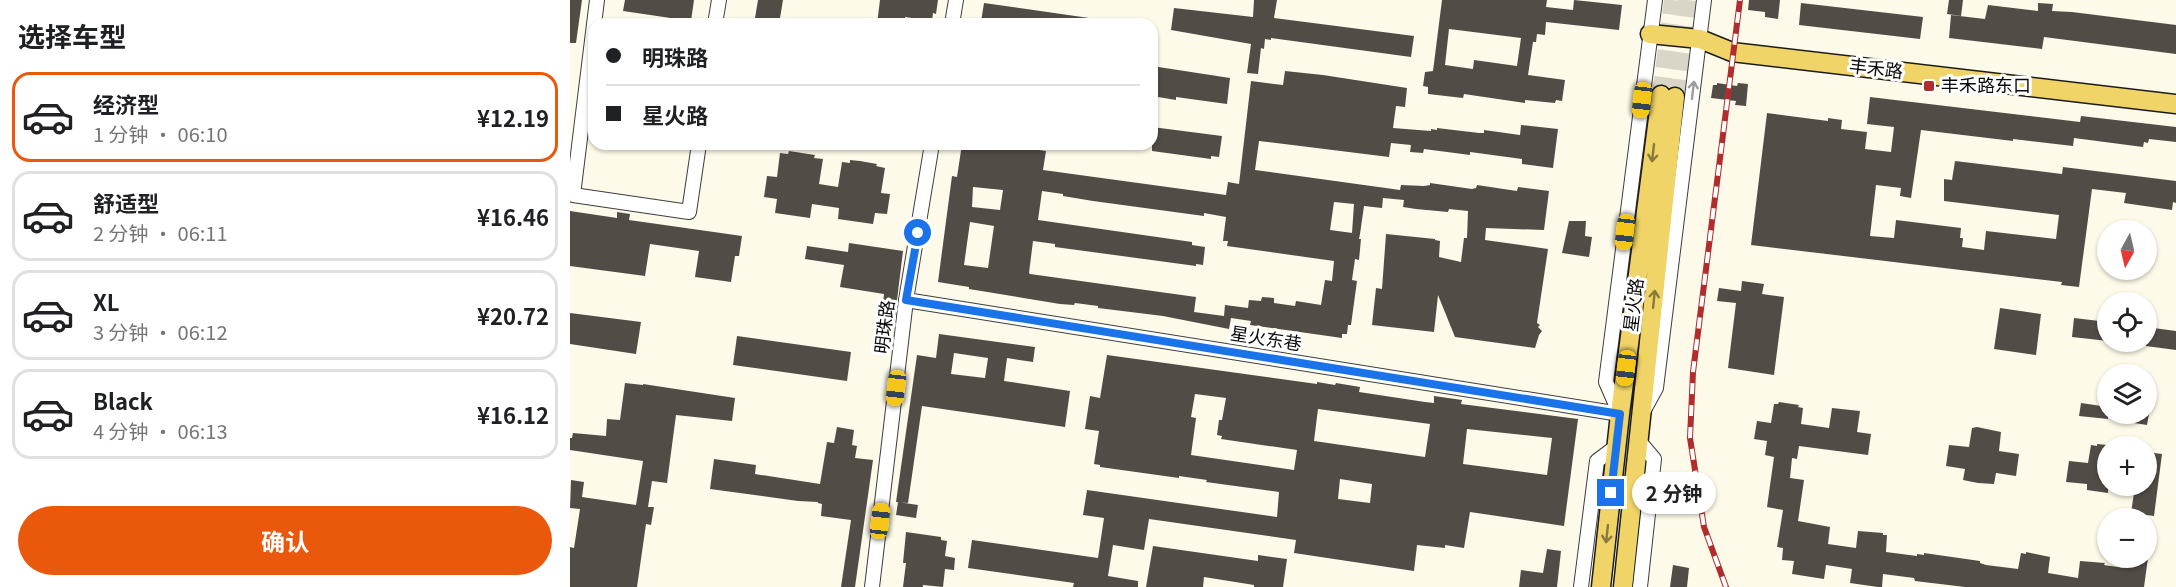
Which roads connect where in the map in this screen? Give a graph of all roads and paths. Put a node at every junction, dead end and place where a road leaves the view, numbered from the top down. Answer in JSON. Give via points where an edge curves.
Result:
{"nodes":[{"id":1,"x":597,"y":0,"type":"edge"},
{"id":2,"x":719,"y":0,"type":"edge"},
{"id":3,"x":956,"y":0,"type":"edge"},
{"id":4,"x":1655,"y":0,"type":"edge"},
{"id":5,"x":1704,"y":0,"type":"edge"},
{"id":6,"x":595,"y":18,"type":"edge"},
{"id":7,"x":717,"y":18,"type":"edge"},
{"id":8,"x":953,"y":18,"type":"edge"},
{"id":9,"x":1650,"y":34,"type":"junction"},
{"id":10,"x":1700,"y":39,"type":"junction"},
{"id":11,"x":588,"y":73,"type":"edge"},
{"id":12,"x":2176,"y":104,"type":"edge"},
{"id":13,"x":698,"y":150,"type":"edge"},
{"id":14,"x":931,"y":150,"type":"edge"},
{"id":15,"x":906,"y":300,"type":"junction"},
{"id":16,"x":1620,"y":414,"type":"junction"},
{"id":17,"x":1641,"y":415,"type":"junction"},
{"id":18,"x":1638,"y":440,"type":"junction"},
{"id":19,"x":1617,"y":446,"type":"junction"},
{"id":20,"x":872,"y":587,"type":"edge"},
{"id":21,"x":1581,"y":587,"type":"edge"},
{"id":22,"x":1601,"y":587,"type":"edge"},
{"id":23,"x":1623,"y":587,"type":"edge"},
{"id":24,"x":1640,"y":587,"type":"edge"}],
"edges":[{"from":1,"to":6,"type":"street"},
{"from":2,"to":7,"type":"street"},
{"from":3,"to":8,"type":"street"},
{"from":4,"to":9,"type":"street"},
{"from":5,"to":10,"type":"street"},
{"from":9,"to":10,"type":"main road","name":"丰禾路"},
{"from":9,"to":16,"type":"street","via":[[1606,382]]},
{"from":10,"to":12,"type":"main road","name":"丰禾路","via":[[1732,52]]},
{"from":17,"to":10,"type":"street","one_way":true,"via":[[1656,388]]},
{"from":11,"to":13,"type":"street","via":[[573,195],[689,212]]},
{"from":14,"to":15,"type":"street","name":"明珠路"},
{"from":15,"to":16,"type":"street","name":"星火东巷"},
{"from":15,"to":20,"type":"street","name":"明珠路"},
{"from":17,"to":16,"type":"main road","name":"星火路","one_way":true,"via":[[1668,96]]},
{"from":16,"to":19,"type":"main road","name":"星火路"},
{"from":17,"to":18,"type":"main road","name":"星火路"},
{"from":18,"to":23,"type":"main road","name":"星火路"},
{"from":18,"to":24,"type":"street","via":[[1654,459]]},
{"from":19,"to":21,"type":"street","via":[[1597,461]]},
{"from":19,"to":22,"type":"main road","name":"星火路","one_way":true}]}
